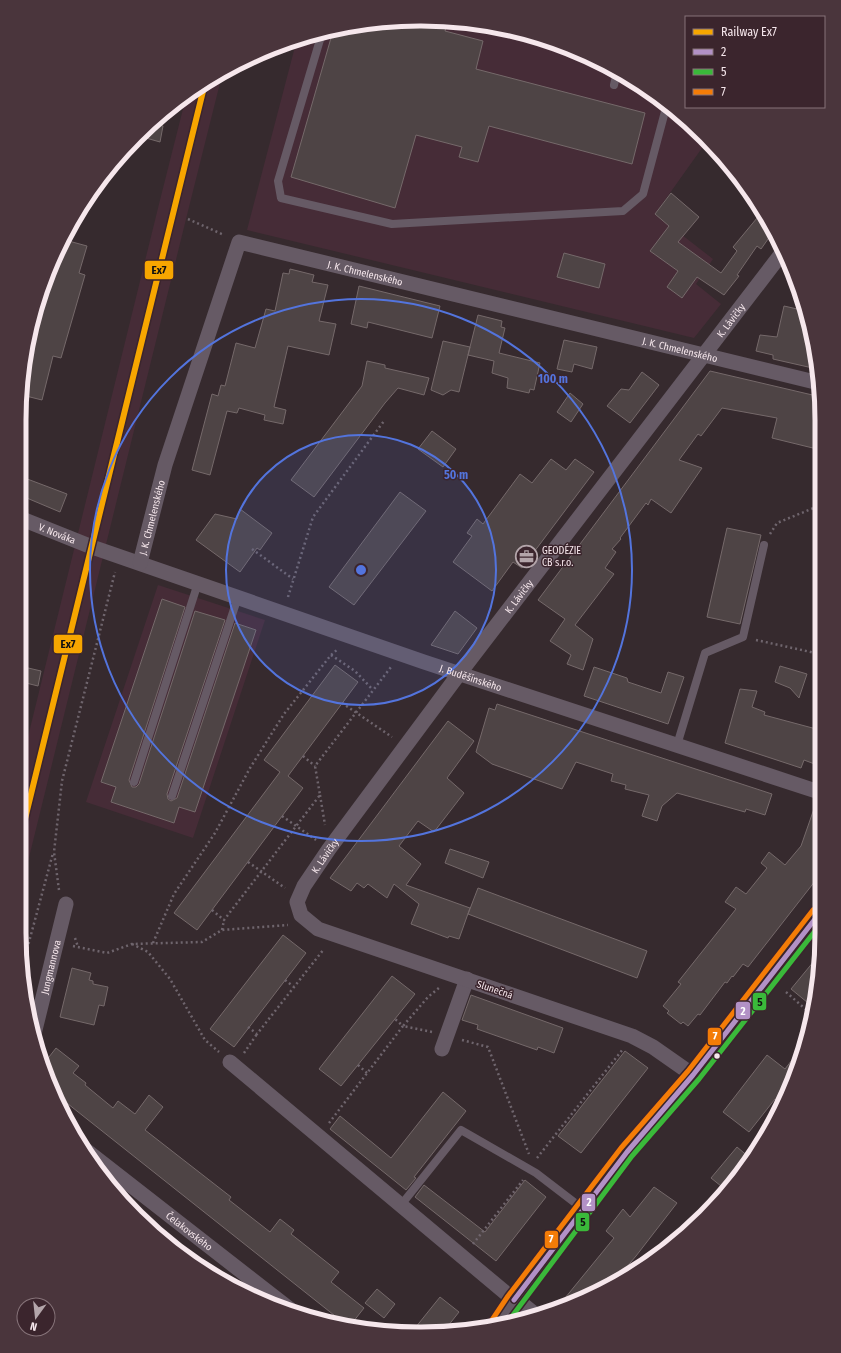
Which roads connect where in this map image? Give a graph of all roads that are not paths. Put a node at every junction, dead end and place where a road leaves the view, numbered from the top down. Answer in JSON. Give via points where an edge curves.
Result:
{"nodes":[{"id":1,"x":320,"y":39,"type":"edge"},
{"id":2,"x":616,"y":78,"type":"edge"},
{"id":3,"x":614,"y":85,"type":"dead end"},
{"id":4,"x":665,"y":111,"type":"edge"},
{"id":5,"x":779,"y":257,"type":"edge"},
{"id":6,"x":704,"y":355,"type":"junction"},
{"id":7,"x":813,"y":382,"type":"edge"},
{"id":8,"x":26,"y":521,"type":"edge"},
{"id":9,"x":764,"y":545,"type":"road end"},
{"id":10,"x":121,"y":557,"type":"joint"},
{"id":11,"x":140,"y":563,"type":"junction"},
{"id":12,"x":198,"y":583,"type":"junction"},
{"id":13,"x":238,"y":597,"type":"junction"},
{"id":14,"x":460,"y":674,"type":"junction"},
{"id":15,"x":677,"y":745,"type":"junction"},
{"id":16,"x":134,"y":782,"type":"dead end"},
{"id":17,"x":815,"y":791,"type":"edge"},
{"id":18,"x":172,"y":796,"type":"dead end"},
{"id":19,"x":298,"y":903,"type":"joint"},
{"id":20,"x":66,"y":916,"type":"road end"},
{"id":21,"x":815,"y":919,"type":"edge"},
{"id":22,"x":467,"y":979,"type":"junction"},
{"id":23,"x":37,"y":1023,"type":"edge"},
{"id":24,"x":442,"y":1050,"type":"dead end"},
{"id":25,"x":232,"y":1064,"type":"road end"},
{"id":26,"x":693,"y":1075,"type":"junction"},
{"id":27,"x":98,"y":1159,"type":"edge"},
{"id":28,"x":401,"y":1205,"type":"junction"},
{"id":29,"x":583,"y":1209,"type":"junction"},
{"id":30,"x":278,"y":1300,"type":"edge"},
{"id":31,"x":514,"y":1300,"type":"junction"},
{"id":32,"x":529,"y":1312,"type":"edge"},
{"id":33,"x":502,"y":1318,"type":"edge"}],
"edges":[{"from":1,"to":4,"type":"lane","via":[[278,181],[281,198],[392,224],[623,212],[643,194]]},
{"from":2,"to":3,"type":"lane"},
{"from":5,"to":6,"type":"street","name":"K. Lávičky"},
{"from":6,"to":7,"type":"street","name":"J. K. Chmelenského"},
{"from":6,"to":11,"type":"street","name":"J. K. Chmelenského","via":[[239,242],[165,465]]},
{"from":6,"to":14,"type":"street","name":"K. Lávičky"},
{"from":8,"to":10,"type":"street","name":"V. Nováka"},
{"from":9,"to":15,"type":"lane","via":[[743,637],[705,653]]},
{"from":10,"to":11,"type":"street","name":"J. Buděšínského"},
{"from":11,"to":12,"type":"street","name":"J. Buděšínského"},
{"from":12,"to":13,"type":"street","name":"J. Buděšínského"},
{"from":12,"to":16,"type":"lane"},
{"from":13,"to":14,"type":"street","name":"J. Buděšínského"},
{"from":13,"to":18,"type":"lane"},
{"from":14,"to":15,"type":"street","name":"J. Buděšínského"},
{"from":14,"to":19,"type":"street","name":"K. Lávičky","via":[[329,849]]},
{"from":15,"to":17,"type":"street","name":"J. Buděšínského"},
{"from":19,"to":22,"type":"street","name":"Slunečná","via":[[301,915],[318,929]]},
{"from":20,"to":23,"type":"street","name":"Jungmannova","via":[[56,944]]},
{"from":21,"to":26,"type":"street"},
{"from":22,"to":24,"type":"street"},
{"from":22,"to":26,"type":"street","name":"Slunečná","via":[[632,1036],[653,1047]]},
{"from":25,"to":28,"type":"street"},
{"from":26,"to":29,"type":"street","via":[[627,1152]]},
{"from":27,"to":30,"type":"street","name":"Čelakovského"},
{"from":28,"to":29,"type":"lane","via":[[461,1130],[534,1169]]},
{"from":28,"to":31,"type":"street"},
{"from":29,"to":31,"type":"street"},
{"from":31,"to":32,"type":"street"},
{"from":31,"to":33,"type":"street"}]}
